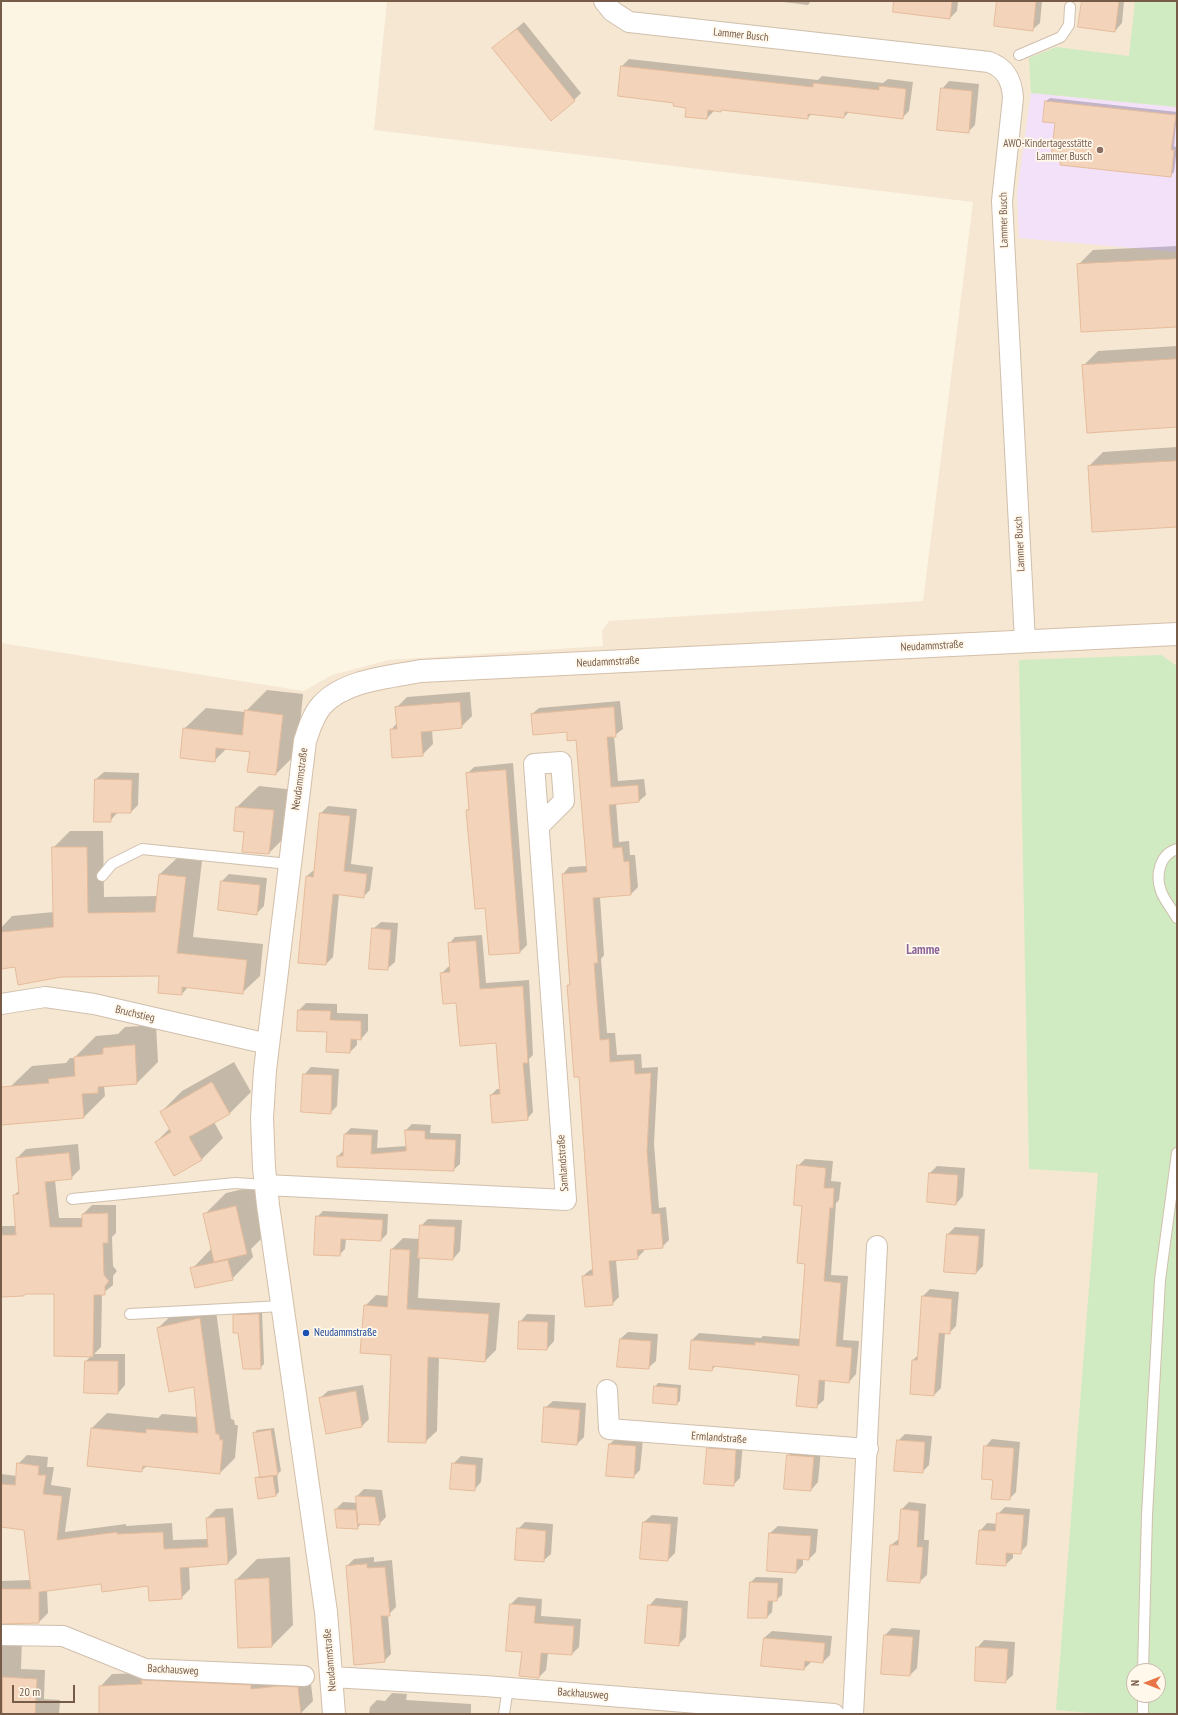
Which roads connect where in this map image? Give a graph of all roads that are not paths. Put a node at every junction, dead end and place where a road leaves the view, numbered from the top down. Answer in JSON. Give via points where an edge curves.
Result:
{"nodes":[{"id":1,"x":604,"y":1,"type":"edge"},
{"id":2,"x":1070,"y":7,"type":"dead end"},
{"id":3,"x":1019,"y":55,"type":"dead end"},
{"id":4,"x":1177,"y":634,"type":"edge"},
{"id":5,"x":1025,"y":641,"type":"junction"},
{"id":6,"x":539,"y":826,"type":"dead end"},
{"id":7,"x":1177,"y":849,"type":"edge"},
{"id":8,"x":290,"y":864,"type":"junction"},
{"id":9,"x":102,"y":876,"type":"dead end"},
{"id":10,"x":1177,"y":918,"type":"edge"},
{"id":11,"x":1,"y":1004,"type":"edge"},
{"id":12,"x":268,"y":1044,"type":"junction"},
{"id":13,"x":1177,"y":1153,"type":"edge"},
{"id":14,"x":266,"y":1185,"type":"junction"},
{"id":15,"x":72,"y":1199,"type":"dead end"},
{"id":16,"x":877,"y":1246,"type":"dead end"},
{"id":17,"x":282,"y":1306,"type":"junction"},
{"id":18,"x":130,"y":1314,"type":"dead end"},
{"id":19,"x":607,"y":1390,"type":"dead end"},
{"id":20,"x":868,"y":1449,"type":"junction"},
{"id":21,"x":1,"y":1635,"type":"edge"},
{"id":22,"x":1143,"y":1663,"type":"edge"},
{"id":23,"x":304,"y":1676,"type":"dead end"},
{"id":24,"x":332,"y":1677,"type":"junction"},
{"id":25,"x":508,"y":1688,"type":"junction"},
{"id":26,"x":1143,"y":1703,"type":"edge"},
{"id":27,"x":748,"y":1710,"type":"edge"},
{"id":28,"x":334,"y":1714,"type":"edge"},
{"id":29,"x":504,"y":1714,"type":"edge"},
{"id":30,"x":834,"y":1714,"type":"edge"},
{"id":31,"x":853,"y":1714,"type":"edge"},
{"id":32,"x":1143,"y":1714,"type":"edge"}],
"edges":[{"from":1,"to":5,"type":"street","name":"Lammer Busch","via":[[612,11],[629,22],[989,62],[1000,66],[1012,84],[1013,98],[1002,201]]},
{"from":2,"to":3,"type":"lane","via":[[1069,25],[1060,37]]},
{"from":4,"to":5,"type":"main road","name":"Neudammstraße"},
{"from":5,"to":8,"type":"main road","name":"Neudammstraße","via":[[421,671],[347,688],[333,695],[321,706],[312,721],[305,742]]},
{"from":6,"to":14,"type":"street","name":"Samlandstraße","via":[[566,1200]]},
{"from":7,"to":10,"type":"lane","via":[[1164,858],[1159,878],[1161,891]]},
{"from":8,"to":9,"type":"lane","via":[[142,849],[112,864]]},
{"from":8,"to":12,"type":"main road","name":"Neudammstraße"},
{"from":11,"to":12,"type":"street","name":"Bruchstieg","via":[[45,997],[94,1004]]},
{"from":12,"to":14,"type":"main road","name":"Neudammstraße","via":[[262,1118]]},
{"from":13,"to":22,"type":"lane","via":[[1160,1280],[1147,1515]]},
{"from":14,"to":15,"type":"lane","via":[[235,1183]]},
{"from":14,"to":17,"type":"main road","name":"Neudammstraße"},
{"from":16,"to":20,"type":"street"},
{"from":17,"to":18,"type":"lane"},
{"from":17,"to":24,"type":"main road","name":"Neudammstraße","via":[[326,1612]]},
{"from":19,"to":20,"type":"street","name":"Ermlandstraße","via":[[609,1429]]},
{"from":20,"to":31,"type":"street"},
{"from":21,"to":23,"type":"street","name":"Backhausweg","via":[[63,1636],[145,1669]]},
{"from":24,"to":25,"type":"street","name":"Backhausweg"},
{"from":24,"to":28,"type":"main road","name":"Neudammstraße"},
{"from":25,"to":27,"type":"street","name":"Backhausweg"},
{"from":25,"to":29,"type":"lane"},
{"from":26,"to":32,"type":"lane"},
{"from":27,"to":30,"type":"street","name":"Backhausweg"}]}
